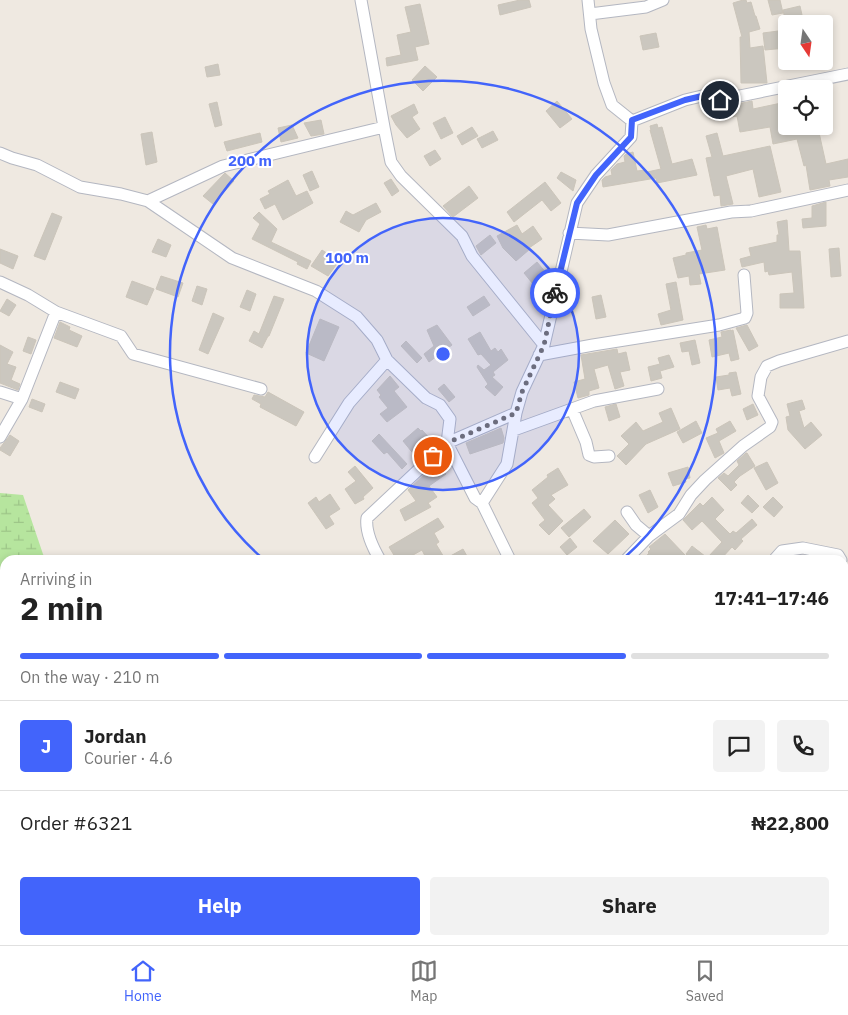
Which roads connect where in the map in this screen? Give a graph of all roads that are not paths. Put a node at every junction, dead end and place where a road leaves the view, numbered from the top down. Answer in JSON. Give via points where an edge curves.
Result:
{"nodes":[{"id":1,"x":361,"y":0,"type":"edge"},
{"id":2,"x":588,"y":0,"type":"edge"},
{"id":3,"x":663,"y":0,"type":"edge"},
{"id":4,"x":590,"y":14,"type":"junction"},
{"id":5,"x":848,"y":74,"type":"edge"},
{"id":6,"x":632,"y":120,"type":"junction"},
{"id":7,"x":384,"y":127,"type":"junction"},
{"id":8,"x":0,"y":153,"type":"edge"},
{"id":9,"x":848,"y":190,"type":"edge"},
{"id":10,"x":148,"y":200,"type":"junction"},
{"id":11,"x":569,"y":233,"type":"junction"},
{"id":12,"x":744,"y":275,"type":"dead end"},
{"id":13,"x":0,"y":282,"type":"edge"},
{"id":14,"x":56,"y":312,"type":"junction"},
{"id":15,"x":848,"y":341,"type":"edge"},
{"id":16,"x":542,"y":350,"type":"junction"},
{"id":17,"x":388,"y":360,"type":"junction"},
{"id":18,"x":261,"y":389,"type":"dead end"},
{"id":19,"x":658,"y":389,"type":"dead end"},
{"id":20,"x":0,"y":392,"type":"edge"},
{"id":21,"x":22,"y":399,"type":"junction"},
{"id":22,"x":572,"y":409,"type":"junction"},
{"id":23,"x":516,"y":413,"type":"junction"},
{"id":24,"x":514,"y":430,"type":"junction"},
{"id":25,"x":0,"y":437,"type":"edge"},
{"id":26,"x":447,"y":443,"type":"junction"},
{"id":27,"x":609,"y":456,"type":"dead end"},
{"id":28,"x":315,"y":457,"type":"dead end"},
{"id":29,"x":482,"y":503,"type":"junction"},
{"id":30,"x":627,"y":512,"type":"dead end"},
{"id":31,"x":648,"y":536,"type":"junction"},
{"id":32,"x":377,"y":555,"type":"edge"},
{"id":33,"x":508,"y":555,"type":"edge"},
{"id":34,"x":631,"y":555,"type":"edge"},
{"id":35,"x":778,"y":555,"type":"edge"},
{"id":36,"x":838,"y":555,"type":"edge"}],
"edges":[{"from":1,"to":7,"type":"street"},
{"from":2,"to":4,"type":"street"},
{"from":3,"to":4,"type":"street","via":[[646,7]]},
{"from":4,"to":6,"type":"street","via":[[604,83],[612,105]]},
{"from":5,"to":6,"type":"street","via":[[720,100],[702,96]]},
{"from":6,"to":11,"type":"street","via":[[631,137],[596,175],[577,203]]},
{"from":7,"to":10,"type":"street","via":[[223,166]]},
{"from":7,"to":16,"type":"street","via":[[391,162],[462,236],[472,256]]},
{"from":8,"to":10,"type":"street","via":[[37,165],[80,187]]},
{"from":9,"to":11,"type":"street","via":[[751,211],[608,235]]},
{"from":10,"to":17,"type":"street","via":[[232,258],[316,291],[346,309],[377,340]]},
{"from":11,"to":16,"type":"street"},
{"from":12,"to":16,"type":"street","via":[[748,313],[745,318],[593,345]]},
{"from":13,"to":14,"type":"street"},
{"from":14,"to":18,"type":"street","via":[[121,336],[133,354]]},
{"from":14,"to":21,"type":"street"},
{"from":15,"to":31,"type":"street","via":[[767,366],[761,377],[758,396],[772,422],[770,427],[711,474],[679,514]]},
{"from":16,"to":23,"type":"street"},
{"from":17,"to":26,"type":"street","via":[[426,398],[440,405],[450,419]]},
{"from":17,"to":28,"type":"street","via":[[349,403]]},
{"from":19,"to":22,"type":"street","via":[[594,401]]},
{"from":20,"to":21,"type":"street"},
{"from":21,"to":25,"type":"street"},
{"from":22,"to":24,"type":"street"},
{"from":22,"to":27,"type":"street","via":[[589,455]]},
{"from":23,"to":24,"type":"street"},
{"from":23,"to":26,"type":"street"},
{"from":24,"to":29,"type":"street","via":[[507,464]]},
{"from":26,"to":29,"type":"street","via":[[475,498]]},
{"from":26,"to":32,"type":"street","via":[[367,518],[366,526]]},
{"from":29,"to":33,"type":"street"},
{"from":30,"to":31,"type":"street"},
{"from":31,"to":34,"type":"street"},
{"from":35,"to":36,"type":"street","via":[[782,551],[804,548]]}]}
